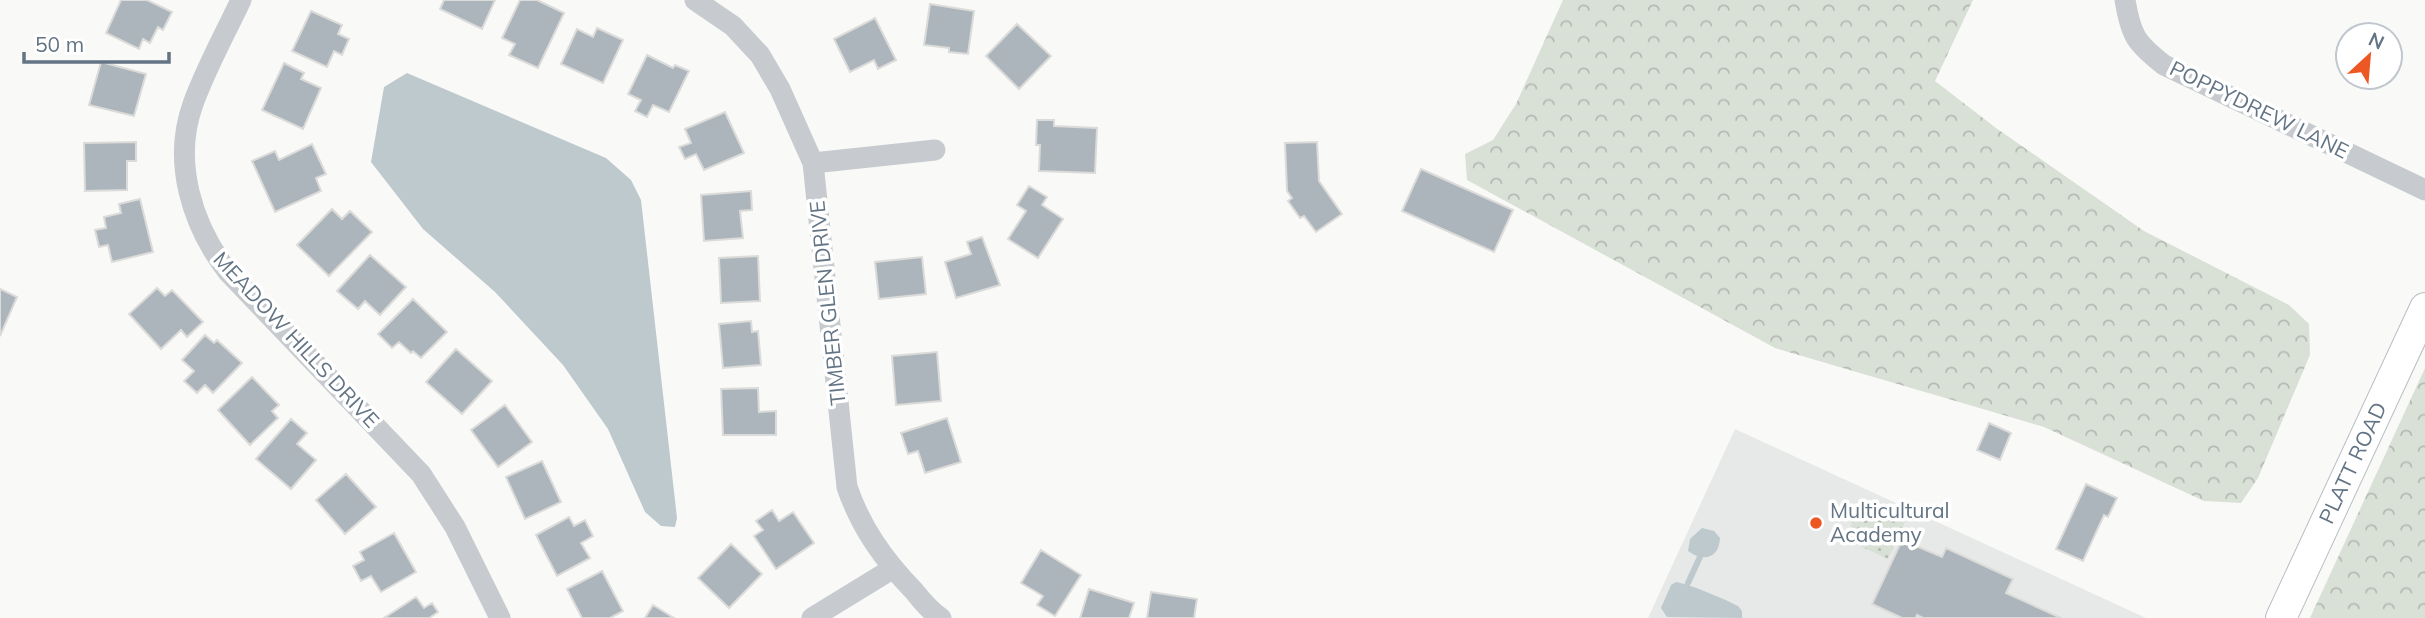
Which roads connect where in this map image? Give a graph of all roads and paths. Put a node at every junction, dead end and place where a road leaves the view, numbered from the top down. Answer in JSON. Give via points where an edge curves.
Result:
{"nodes":[{"id":1,"x":241,"y":0,"type":"edge"},
{"id":2,"x":695,"y":0,"type":"edge"},
{"id":3,"x":2125,"y":0,"type":"edge"},
{"id":4,"x":935,"y":150,"type":"dead end"},
{"id":5,"x":813,"y":163,"type":"junction"},
{"id":6,"x":2425,"y":190,"type":"edge"},
{"id":7,"x":2425,"y":308,"type":"edge"},
{"id":8,"x":892,"y":569,"type":"junction"},
{"id":9,"x":500,"y":618,"type":"edge"},
{"id":10,"x":812,"y":618,"type":"edge"},
{"id":11,"x":941,"y":618,"type":"edge"},
{"id":12,"x":2281,"y":618,"type":"edge"}],
"edges":[{"from":1,"to":9,"type":"street","name":"MEADOW HILLS DRIVE","via":[[188,123],[187,183],[197,221],[228,272],[421,474],[455,527]]},
{"from":2,"to":5,"type":"street","name":"TIMBER GLEN DRIVE","via":[[733,26],[760,55]]},
{"from":3,"to":6,"type":"street","name":"POPPYDREW LANE","via":[[2139,45],[2164,65]]},
{"from":4,"to":5,"type":"street"},
{"from":5,"to":8,"type":"street","name":"TIMBER GLEN DRIVE","via":[[847,487],[861,522]]},
{"from":7,"to":12,"type":"main road","name":"PLATT ROAD"},
{"from":8,"to":10,"type":"street"},
{"from":8,"to":11,"type":"street","name":"TIMBER GLEN DRIVE"}]}
